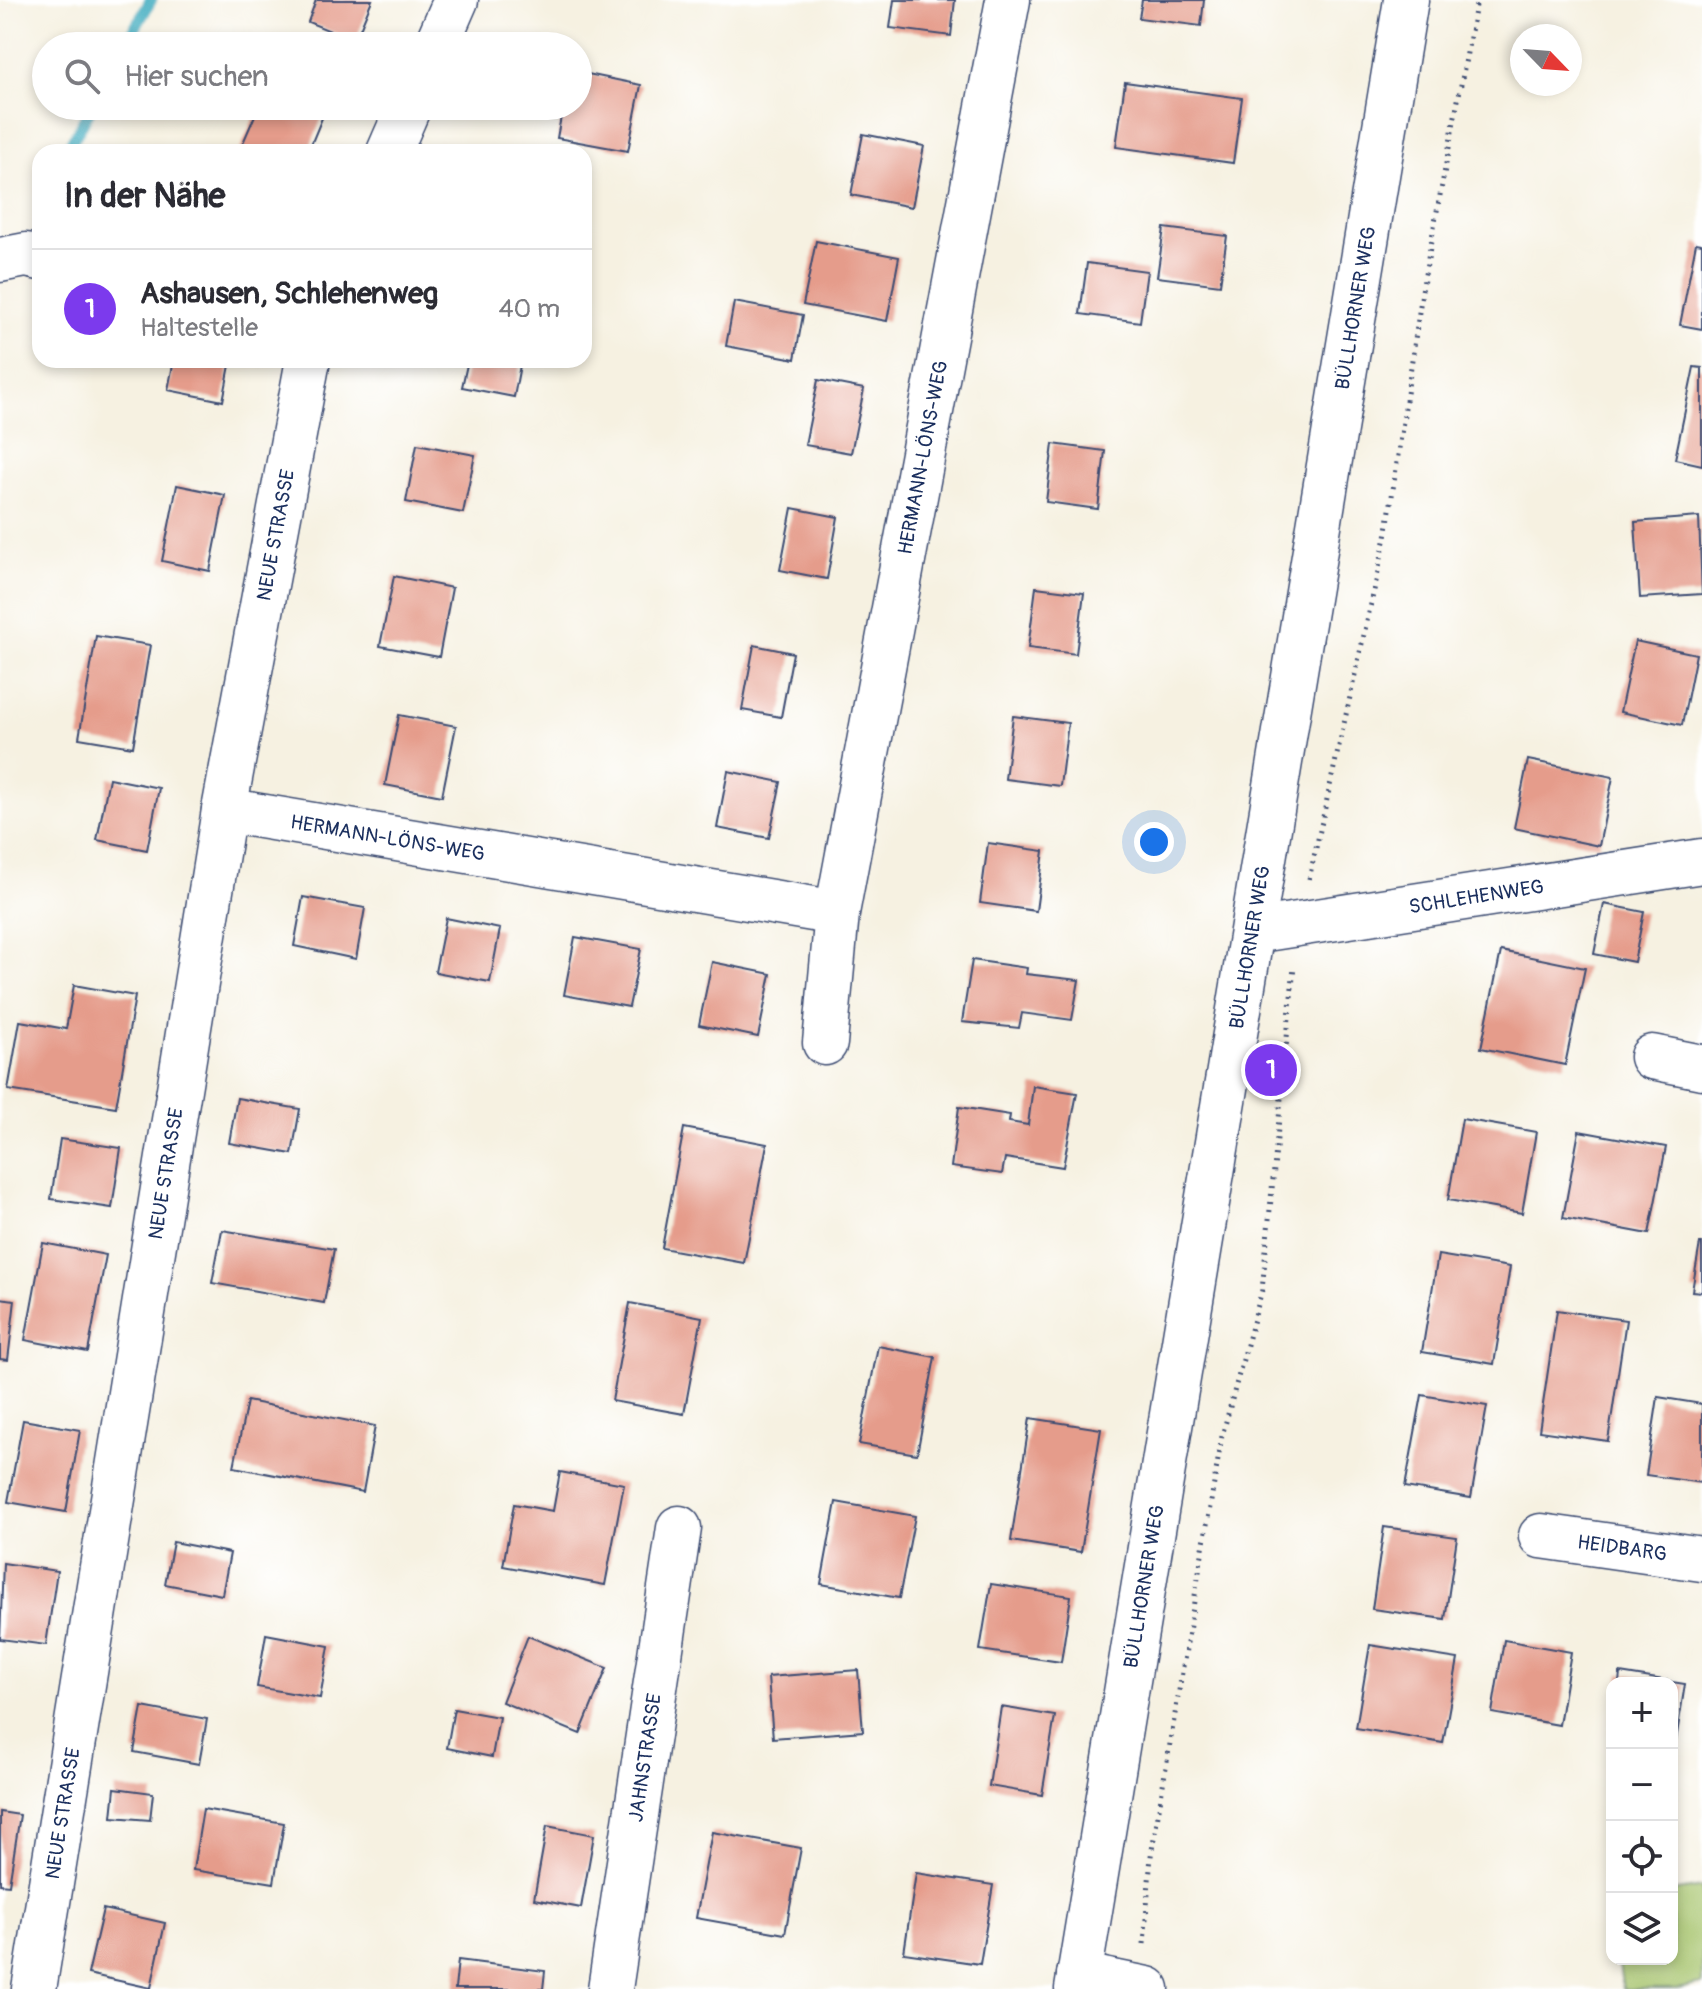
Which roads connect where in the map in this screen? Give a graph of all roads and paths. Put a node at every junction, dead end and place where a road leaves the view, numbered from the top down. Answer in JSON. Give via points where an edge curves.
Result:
{"nodes":[{"id":1,"x":456,"y":0,"type":"edge"},
{"id":2,"x":1008,"y":0,"type":"edge"},
{"id":3,"x":1406,"y":0,"type":"edge"},
{"id":4,"x":1477,"y":0,"type":"edge"},
{"id":5,"x":442,"y":32,"type":"edge"},
{"id":6,"x":403,"y":120,"type":"edge"},
{"id":7,"x":392,"y":144,"type":"edge"},
{"id":8,"x":32,"y":256,"type":"edge"},
{"id":9,"x":0,"y":260,"type":"edge"},
{"id":10,"x":307,"y":368,"type":"edge"},
{"id":11,"x":224,"y":810,"type":"junction"},
{"id":12,"x":1702,"y":861,"type":"edge"},
{"id":13,"x":837,"y":913,"type":"junction"},
{"id":14,"x":1298,"y":926,"type":"junction"},
{"id":15,"x":1253,"y":931,"type":"junction"},
{"id":16,"x":825,"y":1043,"type":"dead end"},
{"id":17,"x":1652,"y":1057,"type":"dead end"},
{"id":18,"x":1702,"y":1067,"type":"edge"},
{"id":19,"x":679,"y":1528,"type":"dead end"},
{"id":20,"x":1541,"y":1536,"type":"dead end"},
{"id":21,"x":1702,"y":1559,"type":"edge"},
{"id":22,"x":1078,"y":1982,"type":"edge"},
{"id":23,"x":1144,"y":1988,"type":"edge"},
{"id":24,"x":34,"y":1989,"type":"edge"},
{"id":25,"x":610,"y":1989,"type":"edge"}],
"edges":[{"from":1,"to":5,"type":"street"},
{"from":2,"to":13,"type":"street","name":"HERMANN-LÖNS-WEG"},
{"from":3,"to":15,"type":"street","name":"BÜLLHORNER WEG"},
{"from":4,"to":14,"type":"path","via":[[1423,285],[1386,537]]},
{"from":6,"to":7,"type":"street"},
{"from":8,"to":9,"type":"street"},
{"from":10,"to":11,"type":"street","name":"NEUE STRASSE"},
{"from":11,"to":13,"type":"street","name":"HERMANN-LÖNS-WEG"},
{"from":11,"to":24,"type":"street","name":"NEUE STRASSE"},
{"from":12,"to":14,"type":"street","name":"SCHLEHENWEG"},
{"from":13,"to":16,"type":"street","name":"HERMANN-LÖNS-WEG"},
{"from":14,"to":15,"type":"street","name":"SCHLEHENWEG"},
{"from":14,"to":23,"type":"path","via":[[1262,1290],[1222,1436],[1151,1856]]},
{"from":15,"to":22,"type":"street","name":"BÜLLHORNER WEG"},
{"from":17,"to":18,"type":"street"},
{"from":19,"to":25,"type":"street","name":"JAHNSTRASSE"},
{"from":20,"to":21,"type":"street","name":"HEIDBARG"},
{"from":22,"to":23,"type":"street"}]}
